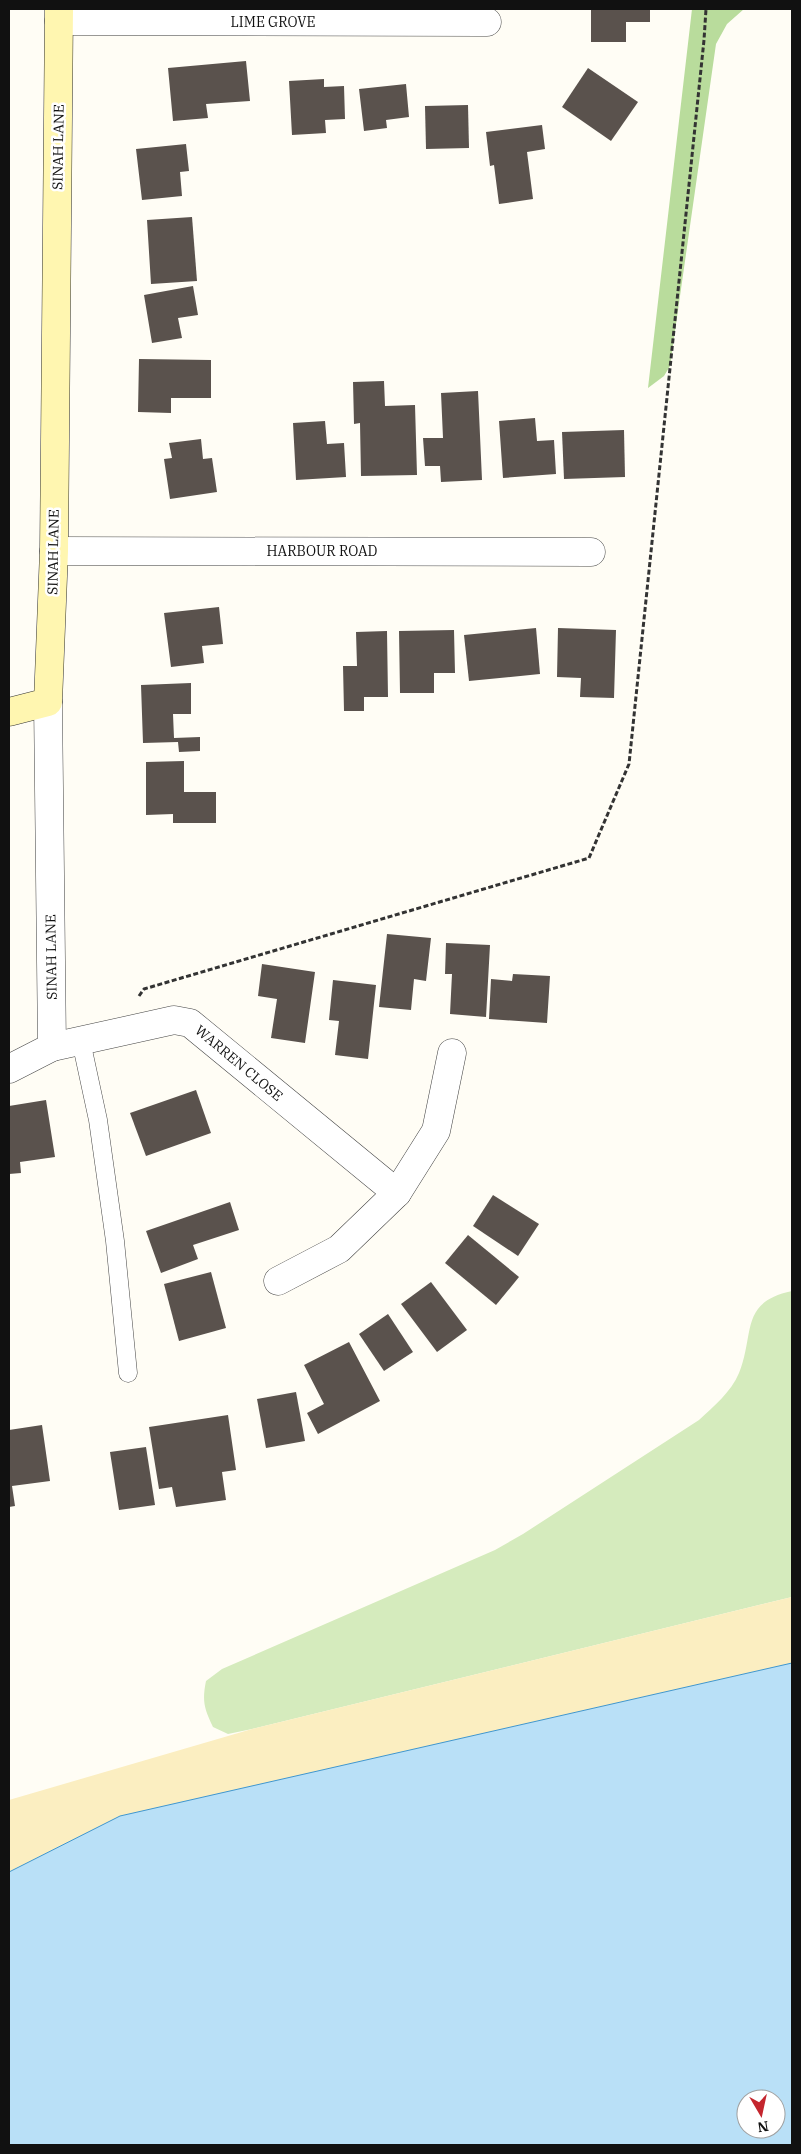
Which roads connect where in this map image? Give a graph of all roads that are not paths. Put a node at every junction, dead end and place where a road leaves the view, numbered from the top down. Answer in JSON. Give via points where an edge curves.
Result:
{"nodes":[{"id":1,"x":59,"y":15,"type":"edge"},
{"id":2,"x":487,"y":22,"type":"dead end"},
{"id":3,"x":54,"y":550,"type":"junction"},
{"id":4,"x":591,"y":552,"type":"dead end"},
{"id":5,"x":48,"y":702,"type":"junction"},
{"id":6,"x":9,"y":712,"type":"edge"},
{"id":7,"x":81,"y":1041,"type":"junction"},
{"id":8,"x":52,"y":1047,"type":"junction"},
{"id":9,"x":452,"y":1053,"type":"dead end"},
{"id":10,"x":9,"y":1069,"type":"edge"},
{"id":11,"x":397,"y":1193,"type":"junction"},
{"id":12,"x":278,"y":1281,"type":"dead end"},
{"id":13,"x":128,"y":1373,"type":"dead end"}],
"edges":[{"from":1,"to":2,"type":"street","name":"LIME GROVE"},
{"from":1,"to":3,"type":"street","name":"SINAH LANE"},
{"from":3,"to":4,"type":"street","name":"HARBOUR ROAD"},
{"from":3,"to":5,"type":"street","name":"SINAH LANE"},
{"from":5,"to":6,"type":"street"},
{"from":5,"to":8,"type":"street","name":"SINAH LANE"},
{"from":7,"to":8,"type":"street","name":"WARREN CLOSE"},
{"from":7,"to":11,"type":"street","name":"WARREN CLOSE","via":[[174,1020],[190,1023]]},
{"from":7,"to":13,"type":"lane","via":[[99,1130],[115,1241]]},
{"from":8,"to":10,"type":"street"},
{"from":9,"to":11,"type":"street","via":[[436,1131]]},
{"from":11,"to":12,"type":"street","via":[[339,1249]]}]}
